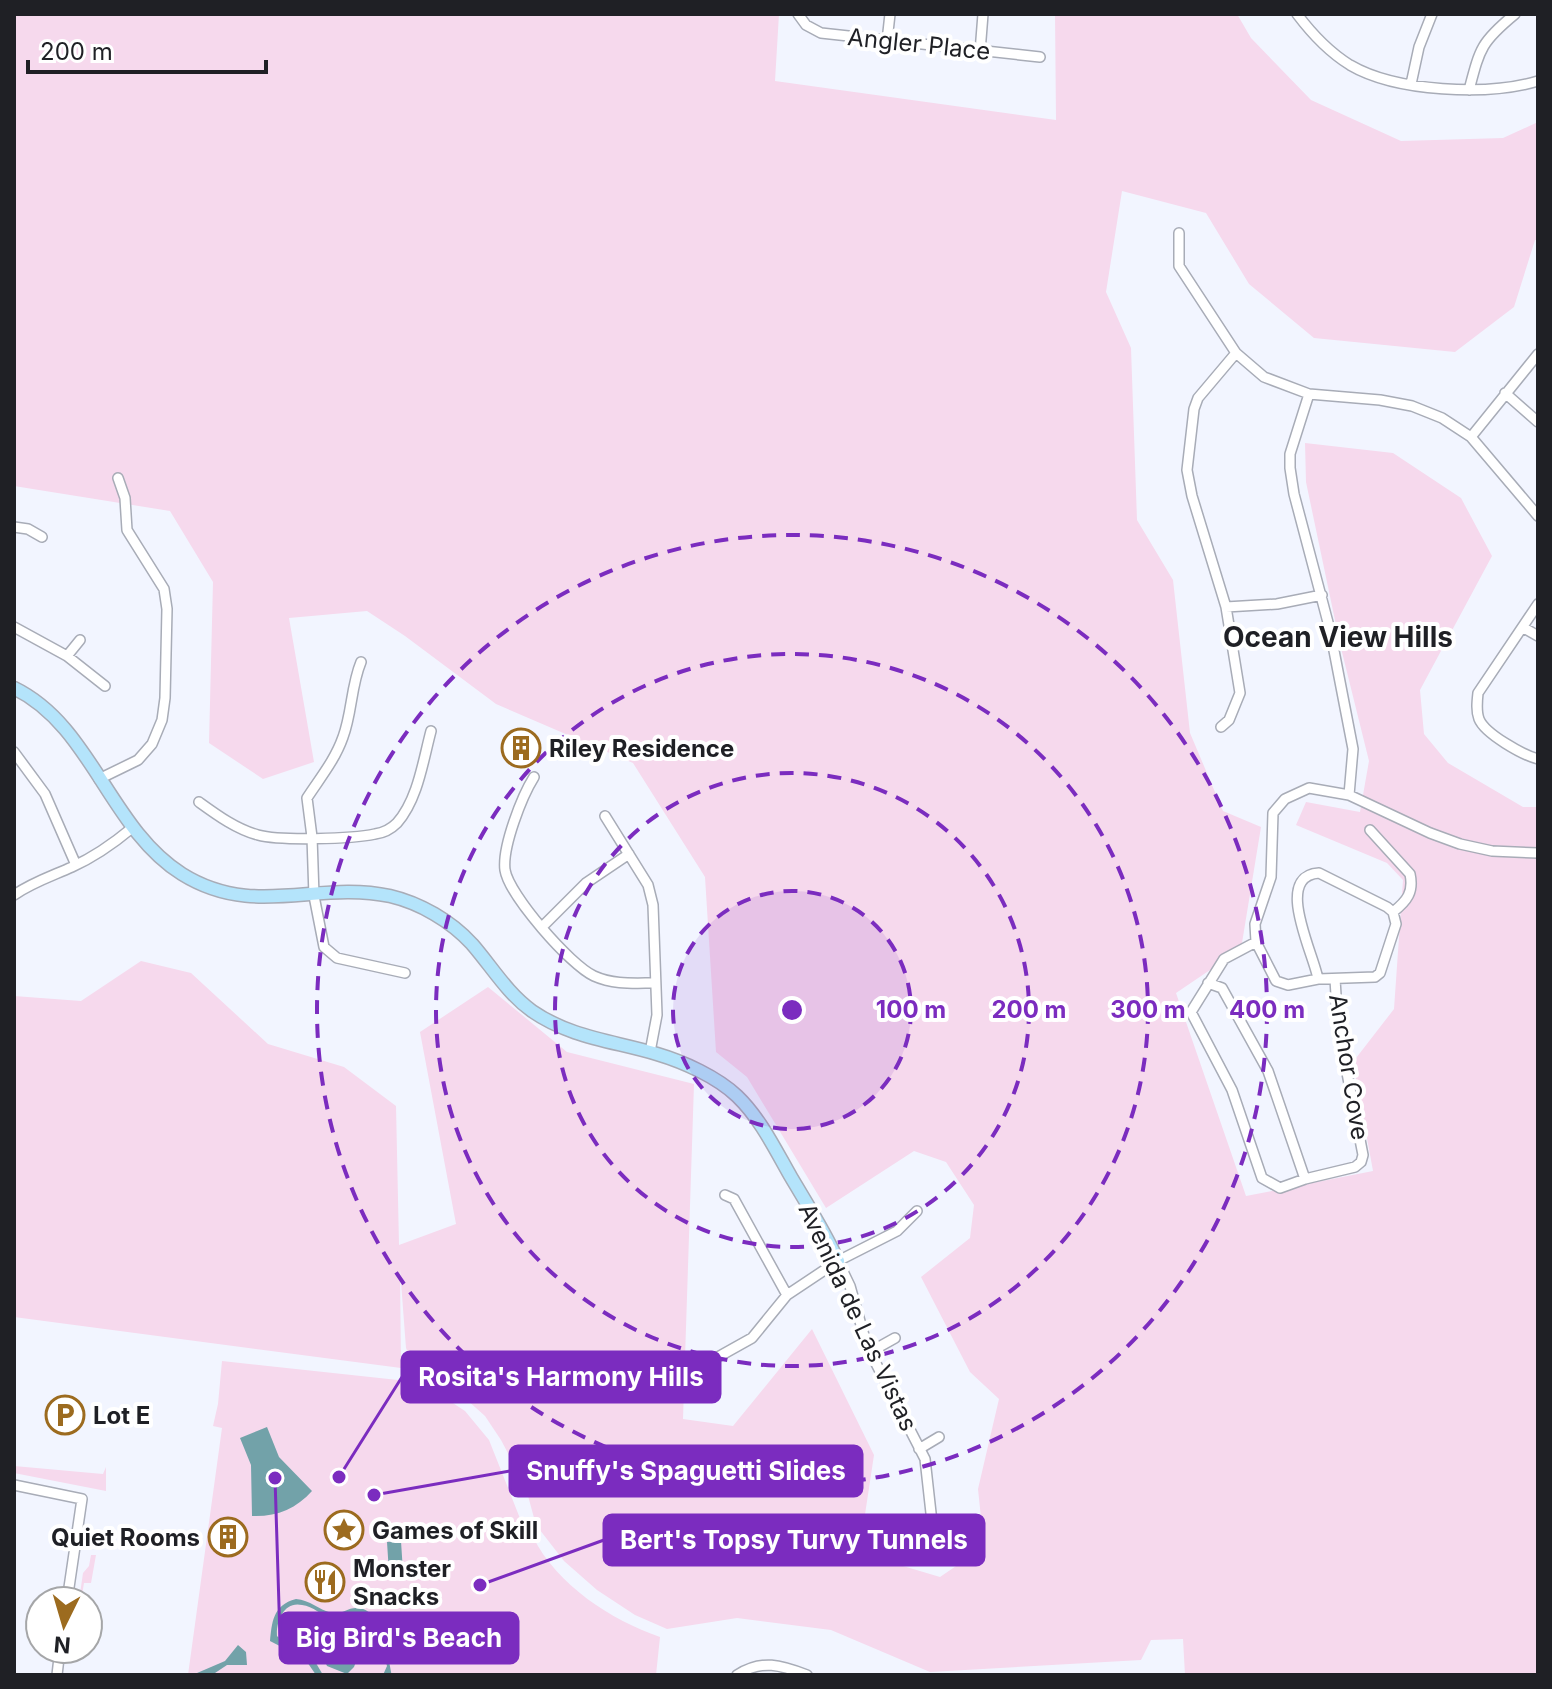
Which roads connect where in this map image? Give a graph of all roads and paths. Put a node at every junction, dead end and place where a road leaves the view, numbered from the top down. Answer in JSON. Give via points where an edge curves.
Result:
{"nodes":[{"id":1,"x":890,"y":14,"type":"edge"},
{"id":2,"x":983,"y":14,"type":"edge"},
{"id":3,"x":1297,"y":14,"type":"edge"},
{"id":4,"x":1432,"y":14,"type":"edge"},
{"id":5,"x":1515,"y":14,"type":"edge"},
{"id":6,"x":800,"y":18,"type":"edge"},
{"id":7,"x":887,"y":41,"type":"junction"},
{"id":8,"x":980,"y":52,"type":"junction"},
{"id":9,"x":1040,"y":57,"type":"dead end"},
{"id":10,"x":1538,"y":81,"type":"edge"},
{"id":11,"x":1411,"y":84,"type":"junction"},
{"id":12,"x":1469,"y":90,"type":"junction"},
{"id":13,"x":1179,"y":233,"type":"dead end"},
{"id":14,"x":1236,"y":353,"type":"junction"},
{"id":15,"x":1538,"y":354,"type":"edge"},
{"id":16,"x":1505,"y":393,"type":"junction"},
{"id":17,"x":1309,"y":394,"type":"junction"},
{"id":18,"x":1538,"y":422,"type":"edge"},
{"id":19,"x":1471,"y":437,"type":"junction"},
{"id":20,"x":118,"y":478,"type":"dead end"},
{"id":21,"x":1538,"y":516,"type":"edge"},
{"id":22,"x":14,"y":527,"type":"edge"},
{"id":23,"x":42,"y":537,"type":"dead end"},
{"id":24,"x":1322,"y":595,"type":"junction"},
{"id":25,"x":1538,"y":604,"type":"edge"},
{"id":26,"x":1226,"y":607,"type":"junction"},
{"id":27,"x":14,"y":627,"type":"edge"},
{"id":28,"x":1524,"y":628,"type":"junction"},
{"id":29,"x":1538,"y":636,"type":"edge"},
{"id":30,"x":80,"y":640,"type":"dead end"},
{"id":31,"x":67,"y":656,"type":"junction"},
{"id":32,"x":361,"y":662,"type":"dead end"},
{"id":33,"x":105,"y":686,"type":"dead end"},
{"id":34,"x":14,"y":688,"type":"edge"},
{"id":35,"x":1221,"y":727,"type":"dead end"},
{"id":36,"x":431,"y":731,"type":"dead end"},
{"id":37,"x":14,"y":752,"type":"edge"},
{"id":38,"x":1538,"y":759,"type":"edge"},
{"id":39,"x":534,"y":777,"type":"dead end"},
{"id":40,"x":99,"y":779,"type":"junction"},
{"id":41,"x":1349,"y":795,"type":"junction"},
{"id":42,"x":199,"y":802,"type":"dead end"},
{"id":43,"x":605,"y":816,"type":"dead end"},
{"id":44,"x":132,"y":828,"type":"junction"},
{"id":45,"x":1370,"y":830,"type":"dead end"},
{"id":46,"x":312,"y":837,"type":"junction"},
{"id":47,"x":1538,"y":853,"type":"edge"},
{"id":48,"x":629,"y":854,"type":"junction"},
{"id":49,"x":76,"y":865,"type":"junction"},
{"id":50,"x":14,"y":895,"type":"edge"},
{"id":51,"x":314,"y":896,"type":"junction"},
{"id":52,"x":1393,"y":912,"type":"junction"},
{"id":53,"x":542,"y":927,"type":"junction"},
{"id":54,"x":1256,"y":942,"type":"junction"},
{"id":55,"x":405,"y":973,"type":"dead end"},
{"id":56,"x":1318,"y":979,"type":"junction"},
{"id":57,"x":1335,"y":979,"type":"junction"},
{"id":58,"x":655,"y":983,"type":"junction"},
{"id":59,"x":1208,"y":983,"type":"junction"},
{"id":60,"x":650,"y":1052,"type":"junction"},
{"id":61,"x":1305,"y":1179,"type":"junction"},
{"id":62,"x":725,"y":1195,"type":"dead end"},
{"id":63,"x":917,"y":1211,"type":"dead end"},
{"id":64,"x":838,"y":1261,"type":"junction"},
{"id":65,"x":787,"y":1295,"type":"junction"},
{"id":66,"x":895,"y":1338,"type":"dead end"},
{"id":67,"x":870,"y":1352,"type":"junction"},
{"id":68,"x":718,"y":1357,"type":"dead end"},
{"id":69,"x":939,"y":1437,"type":"dead end"},
{"id":70,"x":919,"y":1449,"type":"junction"},
{"id":71,"x":14,"y":1485,"type":"edge"},
{"id":72,"x":932,"y":1522,"type":"dead end"},
{"id":73,"x":69,"y":1585,"type":"edge"},
{"id":74,"x":737,"y":1675,"type":"edge"},
{"id":75,"x":807,"y":1675,"type":"edge"}],
"edges":[{"from":1,"to":7,"type":"street"},
{"from":2,"to":8,"type":"street"},
{"from":3,"to":11,"type":"street","via":[[1353,67]]},
{"from":4,"to":11,"type":"street"},
{"from":5,"to":12,"type":"street","via":[[1488,37]]},
{"from":6,"to":7,"type":"street","name":"Angler Place","via":[[821,33]]},
{"from":7,"to":8,"type":"street","name":"Angler Place"},
{"from":8,"to":9,"type":"street","name":"Angler Place"},
{"from":10,"to":12,"type":"street"},
{"from":11,"to":12,"type":"street"},
{"from":13,"to":14,"type":"street","via":[[1179,266]]},
{"from":14,"to":17,"type":"street","via":[[1264,377]]},
{"from":14,"to":26,"type":"street","via":[[1198,398],[1187,470]]},
{"from":15,"to":16,"type":"street"},
{"from":16,"to":18,"type":"street"},
{"from":16,"to":19,"type":"street"},
{"from":17,"to":19,"type":"street","via":[[1403,404],[1442,418]]},
{"from":17,"to":24,"type":"street","via":[[1290,468]]},
{"from":19,"to":21,"type":"street"},
{"from":20,"to":40,"type":"street","via":[[127,530],[164,589],[165,698],[152,744],[138,760]]},
{"from":22,"to":23,"type":"street"},
{"from":24,"to":26,"type":"street"},
{"from":24,"to":41,"type":"street","via":[[1353,749]]},
{"from":25,"to":28,"type":"street"},
{"from":26,"to":35,"type":"street","via":[[1240,693]]},
{"from":27,"to":31,"type":"street"},
{"from":28,"to":29,"type":"street"},
{"from":28,"to":38,"type":"street","via":[[1478,693],[1477,712],[1484,727]]},
{"from":30,"to":31,"type":"street"},
{"from":31,"to":33,"type":"street"},
{"from":32,"to":46,"type":"street","via":[[345,733],[307,798]]},
{"from":34,"to":40,"type":"street","name":"Avenida de Las Vistas","via":[[63,725]]},
{"from":36,"to":46,"type":"street","via":[[412,797],[394,825],[374,835]]},
{"from":37,"to":49,"type":"street","via":[[45,794]]},
{"from":39,"to":53,"type":"street","via":[[504,859],[508,883]]},
{"from":40,"to":44,"type":"street","name":"Avenida de Las Vistas"},
{"from":41,"to":47,"type":"street","via":[[1460,844]]},
{"from":41,"to":54,"type":"street","via":[[1309,788],[1285,799],[1273,813],[1271,877],[1255,924]]},
{"from":42,"to":46,"type":"street","via":[[259,835]]},
{"from":43,"to":48,"type":"street"},
{"from":44,"to":49,"type":"street"},
{"from":44,"to":51,"type":"street","name":"Avenida de Las Vistas","via":[[171,866],[207,887],[256,898]]},
{"from":45,"to":52,"type":"street","via":[[1410,874],[1409,896]]},
{"from":46,"to":51,"type":"street"},
{"from":48,"to":53,"type":"street","via":[[586,883]]},
{"from":48,"to":58,"type":"street","via":[[653,905]]},
{"from":49,"to":50,"type":"street"},
{"from":51,"to":55,"type":"street","via":[[324,947],[337,958]]},
{"from":51,"to":60,"type":"street","name":"Avenida de Las Vistas","via":[[391,896],[433,912],[471,942],[515,998],[555,1026]]},
{"from":52,"to":56,"type":"street","via":[[1319,873],[1307,875],[1296,905]]},
{"from":52,"to":57,"type":"street","via":[[1396,924],[1380,973],[1367,979]]},
{"from":53,"to":58,"type":"street","via":[[570,959],[594,976],[622,984]]},
{"from":54,"to":56,"type":"street","via":[[1276,981],[1288,985]]},
{"from":54,"to":59,"type":"street","via":[[1224,959]]},
{"from":56,"to":57,"type":"street"},
{"from":57,"to":61,"type":"street","name":"Anchor Cove","via":[[1338,1027],[1363,1155],[1355,1167]]},
{"from":58,"to":60,"type":"street","via":[[657,1015]]},
{"from":59,"to":61,"type":"street","via":[[1222,988],[1268,1071]]},
{"from":59,"to":61,"type":"street","via":[[1191,1012],[1232,1090],[1262,1178],[1280,1188]]},
{"from":60,"to":64,"type":"street","name":"Avenida de Las Vistas","via":[[697,1071],[736,1095],[769,1139]]},
{"from":62,"to":65,"type":"street","via":[[734,1199]]},
{"from":63,"to":64,"type":"street","via":[[897,1231]]},
{"from":64,"to":65,"type":"street"},
{"from":64,"to":67,"type":"street","name":"Avenida de Las Vistas"},
{"from":65,"to":68,"type":"street","via":[[752,1338]]},
{"from":66,"to":67,"type":"street"},
{"from":67,"to":70,"type":"street","name":"Avenida de Las Vistas"},
{"from":69,"to":70,"type":"street"},
{"from":70,"to":72,"type":"street","name":"Avenida de Las Vistas","via":[[927,1468]]},
{"from":71,"to":73,"type":"street","via":[[82,1499]]},
{"from":74,"to":75,"type":"street","via":[[761,1664]]}]}
